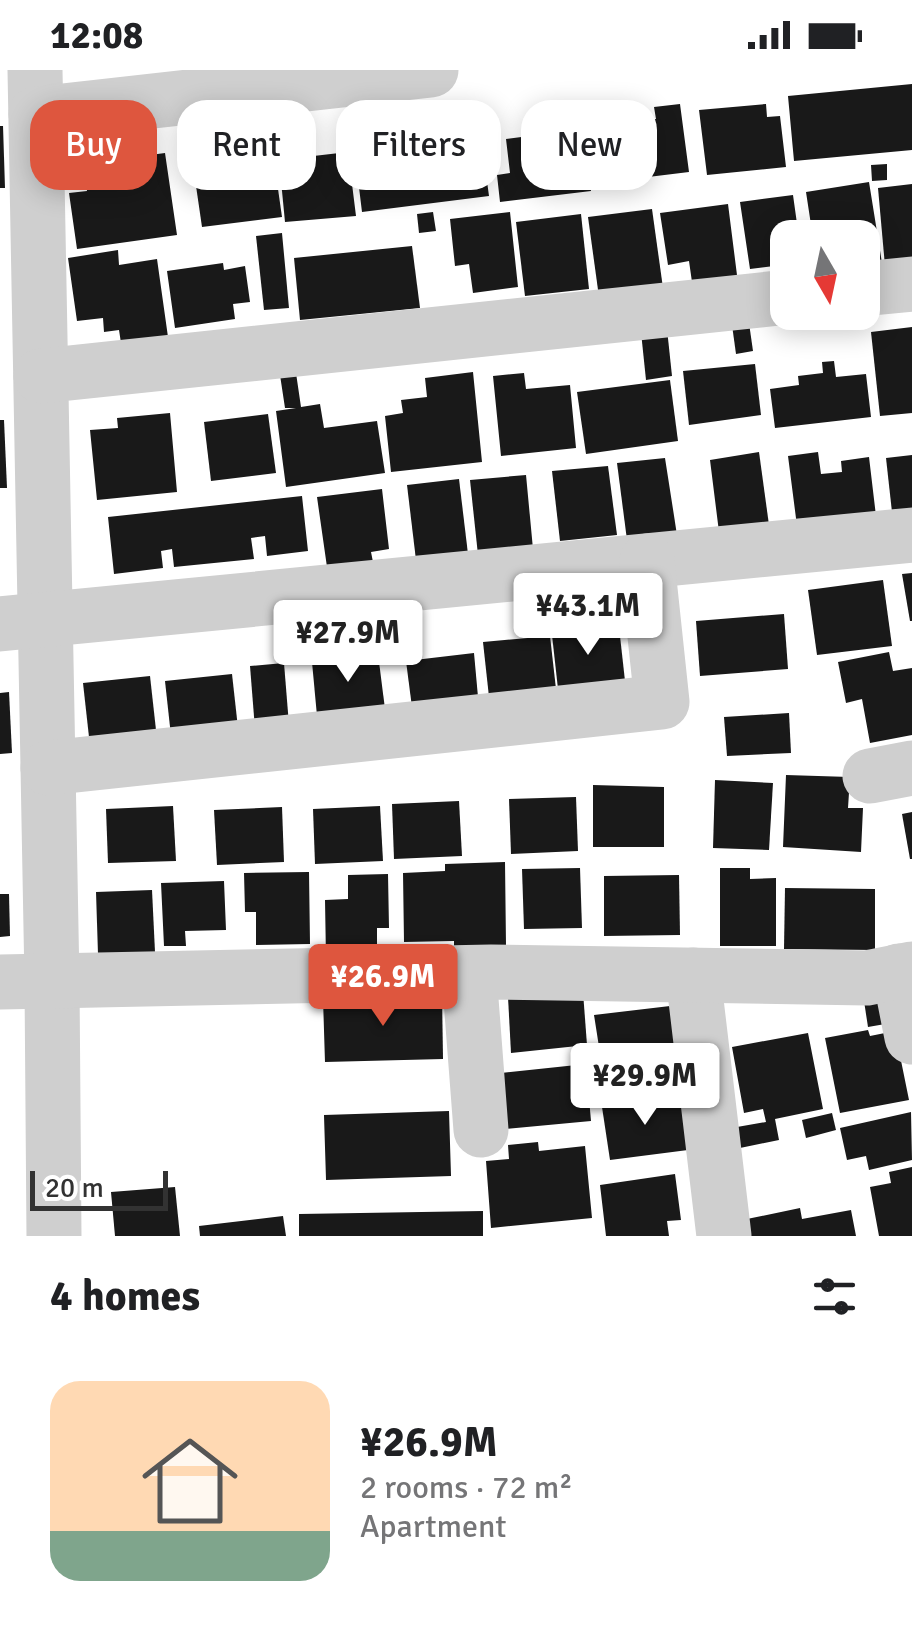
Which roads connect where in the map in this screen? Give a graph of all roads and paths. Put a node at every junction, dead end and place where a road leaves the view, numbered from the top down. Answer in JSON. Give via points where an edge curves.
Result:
{"nodes":[{"id":1,"x":431,"y":70,"type":"edge"},
{"id":2,"x":36,"y":92,"type":"edge"},
{"id":3,"x":912,"y":284,"type":"edge"},
{"id":4,"x":880,"y":287,"type":"edge"},
{"id":5,"x":770,"y":299,"type":"edge"},
{"id":6,"x":41,"y":376,"type":"junction"},
{"id":7,"x":912,"y":535,"type":"edge"},
{"id":8,"x":648,"y":561,"type":"junction"},
{"id":9,"x":22,"y":622,"type":"edge"},
{"id":10,"x":48,"y":768,"type":"junction"},
{"id":11,"x":906,"y":970,"type":"edge"},
{"id":12,"x":469,"y":973,"type":"junction"},
{"id":13,"x":693,"y":976,"type":"junction"},
{"id":14,"x":26,"y":982,"type":"edge"},
{"id":15,"x":912,"y":1037,"type":"edge"},
{"id":16,"x":482,"y":1130,"type":"dead end"},
{"id":17,"x":54,"y":1236,"type":"edge"},
{"id":18,"x":724,"y":1236,"type":"edge"}],
"edges":[{"from":1,"to":2,"type":"street"},
{"from":2,"to":6,"type":"street"},
{"from":3,"to":4,"type":"street"},
{"from":5,"to":6,"type":"street"},
{"from":6,"to":9,"type":"street"},
{"from":7,"to":8,"type":"street"},
{"from":8,"to":9,"type":"street"},
{"from":8,"to":10,"type":"street","via":[[662,702]]},
{"from":9,"to":10,"type":"street"},
{"from":10,"to":14,"type":"street"},
{"from":11,"to":13,"type":"street","via":[[867,978]]},
{"from":11,"to":15,"type":"street"},
{"from":12,"to":13,"type":"street"},
{"from":12,"to":14,"type":"street"},
{"from":12,"to":16,"type":"street"},
{"from":13,"to":18,"type":"street"},
{"from":14,"to":17,"type":"street"}]}
